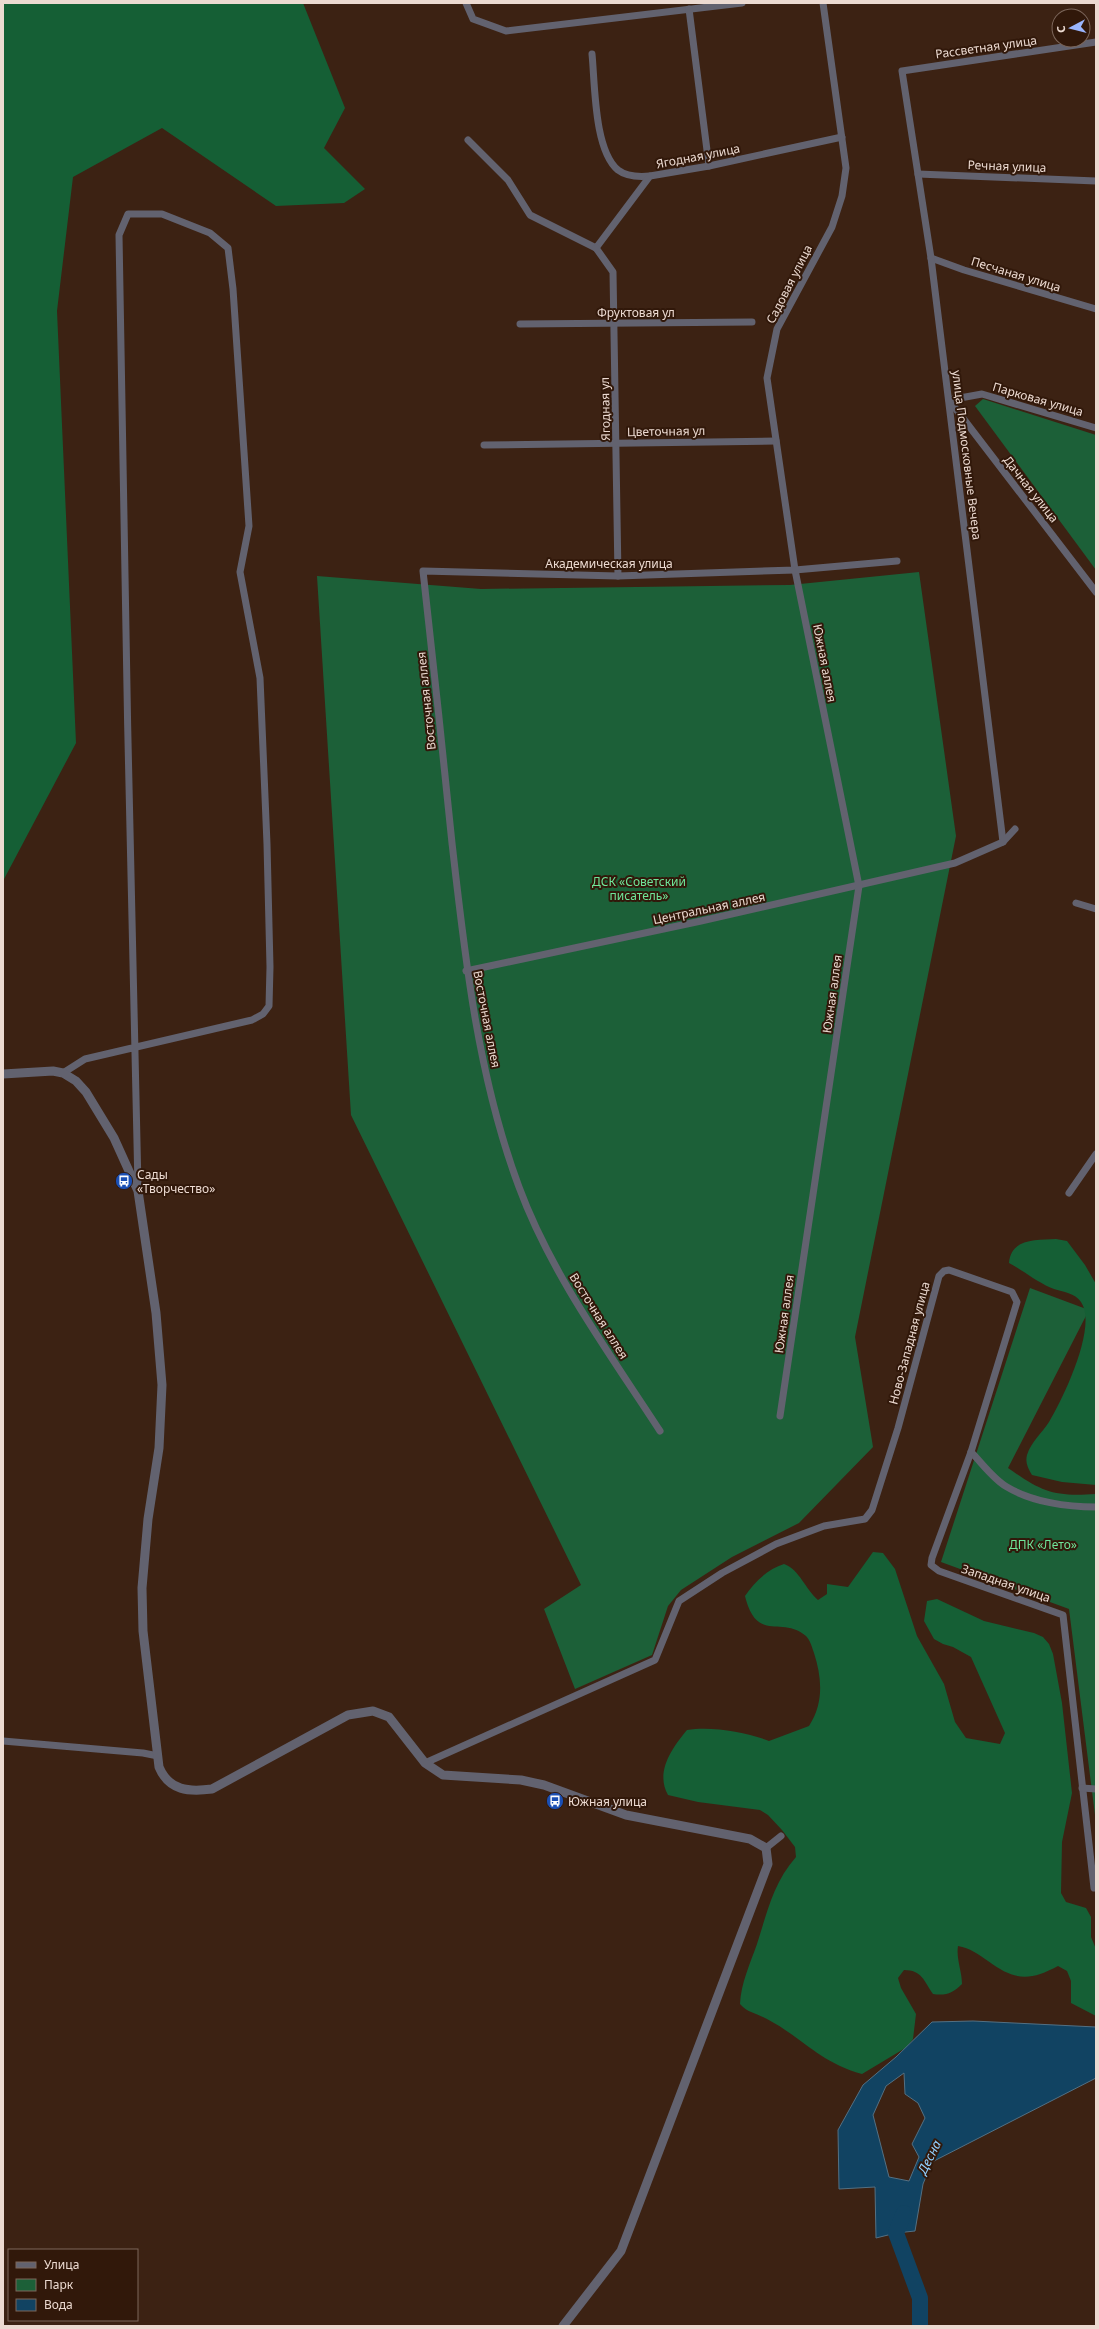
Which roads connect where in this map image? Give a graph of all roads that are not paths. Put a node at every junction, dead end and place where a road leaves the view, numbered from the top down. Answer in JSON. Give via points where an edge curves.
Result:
{"nodes":[{"id":1,"x":466,"y":3,"type":"edge"},
{"id":2,"x":742,"y":3,"type":"edge"},
{"id":3,"x":823,"y":3,"type":"edge"},
{"id":4,"x":688,"y":9,"type":"junction"},
{"id":5,"x":1096,"y":42,"type":"edge"},
{"id":6,"x":592,"y":54,"type":"dead end"},
{"id":7,"x":902,"y":70,"type":"joint"},
{"id":8,"x":842,"y":137,"type":"junction"},
{"id":9,"x":468,"y":140,"type":"dead end"},
{"id":10,"x":710,"y":166,"type":"junction"},
{"id":11,"x":918,"y":174,"type":"junction"},
{"id":12,"x":650,"y":176,"type":"junction"},
{"id":13,"x":1096,"y":181,"type":"edge"},
{"id":14,"x":596,"y":248,"type":"junction"},
{"id":15,"x":931,"y":258,"type":"junction"},
{"id":16,"x":1096,"y":309,"type":"edge"},
{"id":17,"x":752,"y":322,"type":"dead end"},
{"id":18,"x":614,"y":323,"type":"junction"},
{"id":19,"x":520,"y":324,"type":"dead end"},
{"id":20,"x":949,"y":400,"type":"junction"},
{"id":21,"x":1096,"y":428,"type":"edge"},
{"id":22,"x":776,"y":441,"type":"junction"},
{"id":23,"x":616,"y":443,"type":"junction"},
{"id":24,"x":484,"y":445,"type":"dead end"},
{"id":25,"x":897,"y":561,"type":"dead end"},
{"id":26,"x":795,"y":570,"type":"junction"},
{"id":27,"x":423,"y":571,"type":"joint"},
{"id":28,"x":618,"y":576,"type":"junction"},
{"id":29,"x":796,"y":578,"type":"joint"},
{"id":30,"x":1096,"y":592,"type":"edge"},
{"id":31,"x":1015,"y":829,"type":"dead end"},
{"id":32,"x":1003,"y":842,"type":"junction"},
{"id":33,"x":859,"y":886,"type":"junction"},
{"id":34,"x":1076,"y":903,"type":"dead end"},
{"id":35,"x":1096,"y":909,"type":"edge"},
{"id":36,"x":466,"y":971,"type":"junction"},
{"id":37,"x":134,"y":1046,"type":"junction"},
{"id":38,"x":63,"y":1073,"type":"junction"},
{"id":39,"x":3,"y":1074,"type":"edge"},
{"id":40,"x":1096,"y":1154,"type":"edge"},
{"id":41,"x":138,"y":1191,"type":"junction"},
{"id":42,"x":1069,"y":1193,"type":"dead end"},
{"id":43,"x":780,"y":1416,"type":"dead end"},
{"id":44,"x":660,"y":1431,"type":"dead end"},
{"id":45,"x":971,"y":1452,"type":"junction"},
{"id":46,"x":1096,"y":1507,"type":"edge"},
{"id":47,"x":3,"y":1741,"type":"edge"},
{"id":48,"x":158,"y":1756,"type":"junction"},
{"id":49,"x":425,"y":1763,"type":"junction"},
{"id":50,"x":1082,"y":1788,"type":"junction"},
{"id":51,"x":1096,"y":1789,"type":"edge"},
{"id":52,"x":781,"y":1836,"type":"dead end"},
{"id":53,"x":766,"y":1848,"type":"junction"},
{"id":54,"x":1095,"y":1888,"type":"edge"},
{"id":55,"x":563,"y":2326,"type":"edge"}],
"edges":[{"from":1,"to":4,"type":"street","via":[[473,19],[506,31]]},
{"from":2,"to":4,"type":"street"},
{"from":3,"to":8,"type":"street","name":"Садовая улица"},
{"from":4,"to":10,"type":"street"},
{"from":5,"to":7,"type":"street","name":"Рассветная улица"},
{"from":6,"to":12,"type":"street","via":[[599,125],[606,158],[623,173],[633,177]]},
{"from":7,"to":11,"type":"street","name":"улица Подмосковные Вечера"},
{"from":8,"to":10,"type":"street","name":"Ягодная улица"},
{"from":8,"to":22,"type":"street","name":"Садовая улица","via":[[846,168],[842,196],[832,227],[777,329],[767,378]]},
{"from":9,"to":14,"type":"street","via":[[508,180],[530,215]]},
{"from":10,"to":12,"type":"street","name":"Ягодная улица"},
{"from":11,"to":13,"type":"street","name":"Речная улица"},
{"from":11,"to":15,"type":"street","name":"улица Подмосковные Вечера"},
{"from":12,"to":14,"type":"street","name":"Ягодная улица"},
{"from":14,"to":18,"type":"street","name":"Ягодная ул","via":[[614,272]]},
{"from":15,"to":16,"type":"street","name":"Песчаная улица"},
{"from":15,"to":20,"type":"street","name":"улица Подмосковные Вечера"},
{"from":17,"to":18,"type":"street","name":"Фруктовая ул"},
{"from":18,"to":19,"type":"street","name":"Фруктовая ул"},
{"from":18,"to":23,"type":"street","name":"Ягодная ул"},
{"from":20,"to":21,"type":"street","name":"Парковая улица","via":[[982,394]]},
{"from":20,"to":30,"type":"street","name":"Дачная улица"},
{"from":20,"to":32,"type":"street","name":"улица Подмосковные Вечера"},
{"from":22,"to":23,"type":"street","name":"Цветочная ул"},
{"from":22,"to":26,"type":"street","name":"Садовая улица"},
{"from":23,"to":24,"type":"street","name":"Цветочная ул"},
{"from":23,"to":28,"type":"street","name":"Ягодная ул"},
{"from":25,"to":26,"type":"street","name":"Академическая улица"},
{"from":26,"to":28,"type":"street","name":"Академическая улица"},
{"from":26,"to":29,"type":"street","name":"Садовая улица"},
{"from":27,"to":28,"type":"street","name":"Академическая улица"},
{"from":27,"to":36,"type":"street","name":"Восточная аллея"},
{"from":29,"to":33,"type":"street","name":"Южная аллея"},
{"from":31,"to":32,"type":"street"},
{"from":32,"to":33,"type":"street","name":"Центральная аллея","via":[[955,863]]},
{"from":33,"to":36,"type":"street","name":"Центральная аллея"},
{"from":33,"to":43,"type":"street","name":"Южная аллея"},
{"from":34,"to":35,"type":"street"},
{"from":36,"to":44,"type":"street","name":"Восточная аллея","via":[[494,1108],[519,1188],[554,1263],[592,1327]]},
{"from":37,"to":37,"type":"street","via":[[119,235],[128,214],[162,214],[210,233],[228,248],[231,268],[249,526],[240,572],[260,678],[270,998],[264,1014],[252,1020]]},
{"from":37,"to":38,"type":"street","via":[[85,1059]]},
{"from":37,"to":41,"type":"street"},
{"from":38,"to":39,"type":"street","via":[[43,1070]]},
{"from":38,"to":41,"type":"street","via":[[76,1081],[86,1092],[114,1138]]},
{"from":40,"to":42,"type":"street"},
{"from":41,"to":48,"type":"street","via":[[156,1313],[162,1385],[159,1448],[142,1588],[143,1631]]},
{"from":45,"to":46,"type":"street","via":[[1006,1486],[1029,1497],[1078,1507]]},
{"from":45,"to":49,"type":"street","name":"Ново-Западная улица","via":[[1017,1302],[1012,1292],[950,1270],[939,1276],[898,1428],[872,1510],[865,1519],[824,1526],[776,1544],[722,1573],[679,1601],[655,1660]]},
{"from":45,"to":50,"type":"street","name":"Западная улица","via":[[931,1565],[939,1572],[1063,1615]]},
{"from":47,"to":48,"type":"street"},
{"from":48,"to":49,"type":"street","via":[[162,1774],[176,1787],[188,1792],[212,1789],[348,1715],[373,1711],[389,1718]]},
{"from":49,"to":53,"type":"street","via":[[443,1775],[521,1780],[544,1785],[626,1815],[750,1839]]},
{"from":50,"to":51,"type":"street"},
{"from":50,"to":54,"type":"street","name":"Западная улица"},
{"from":52,"to":53,"type":"street"},
{"from":53,"to":55,"type":"street","via":[[768,1864],[621,2252]]}]}
